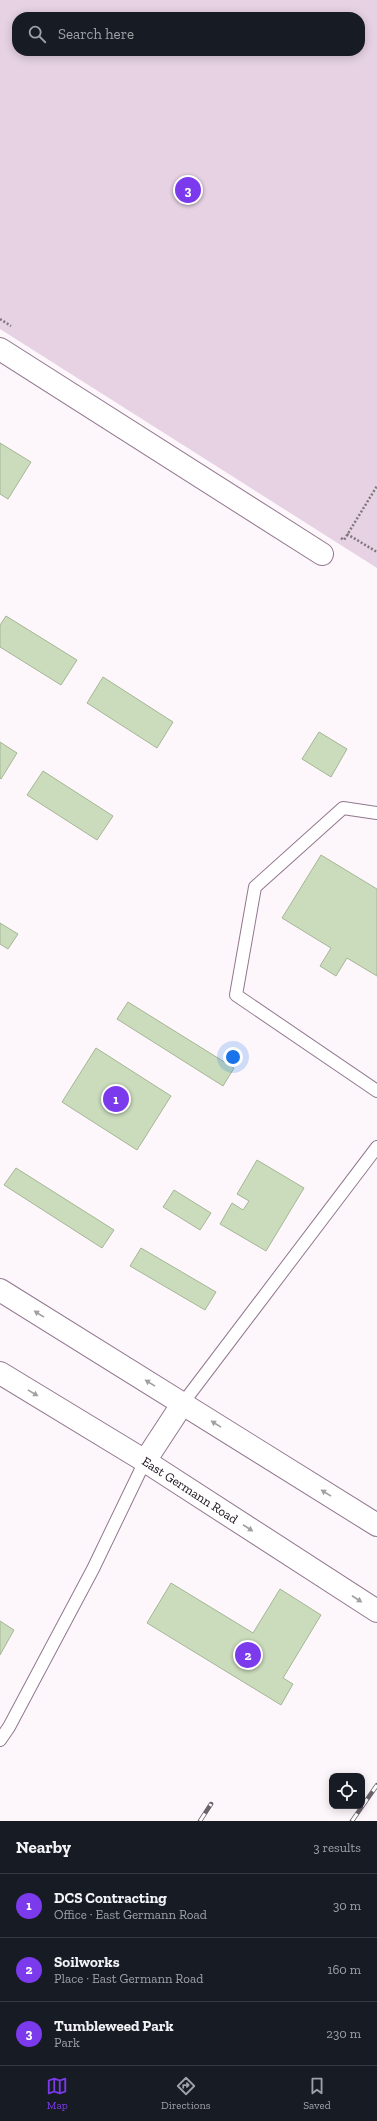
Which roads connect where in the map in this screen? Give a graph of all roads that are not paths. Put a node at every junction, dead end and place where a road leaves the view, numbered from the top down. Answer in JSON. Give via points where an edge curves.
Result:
{"nodes":[{"id":1,"x":0,"y":349,"type":"edge"},
{"id":2,"x":322,"y":554,"type":"dead end"},
{"id":3,"x":377,"y":813,"type":"edge"},
{"id":4,"x":377,"y":1091,"type":"edge"},
{"id":5,"x":377,"y":1148,"type":"edge"},
{"id":6,"x":0,"y":1290,"type":"edge"},
{"id":7,"x":0,"y":1373,"type":"edge"},
{"id":8,"x":183,"y":1403,"type":"junction"},
{"id":9,"x":145,"y":1461,"type":"junction"},
{"id":10,"x":377,"y":1524,"type":"edge"},
{"id":11,"x":377,"y":1611,"type":"edge"},
{"id":12,"x":0,"y":1740,"type":"edge"}],
"edges":[{"from":1,"to":2,"type":"main road"},
{"from":3,"to":4,"type":"lane","via":[[343,808],[255,887],[236,996]]},
{"from":5,"to":8,"type":"lane"},
{"from":8,"to":6,"type":"main road","one_way":true},
{"from":7,"to":9,"type":"main road","name":"East Germann Road","one_way":true},
{"from":8,"to":9,"type":"main road"},
{"from":10,"to":8,"type":"main road","one_way":true},
{"from":9,"to":11,"type":"main road","name":"East Germann Road","one_way":true},
{"from":9,"to":12,"type":"lane","via":[[93,1569]]}]}
